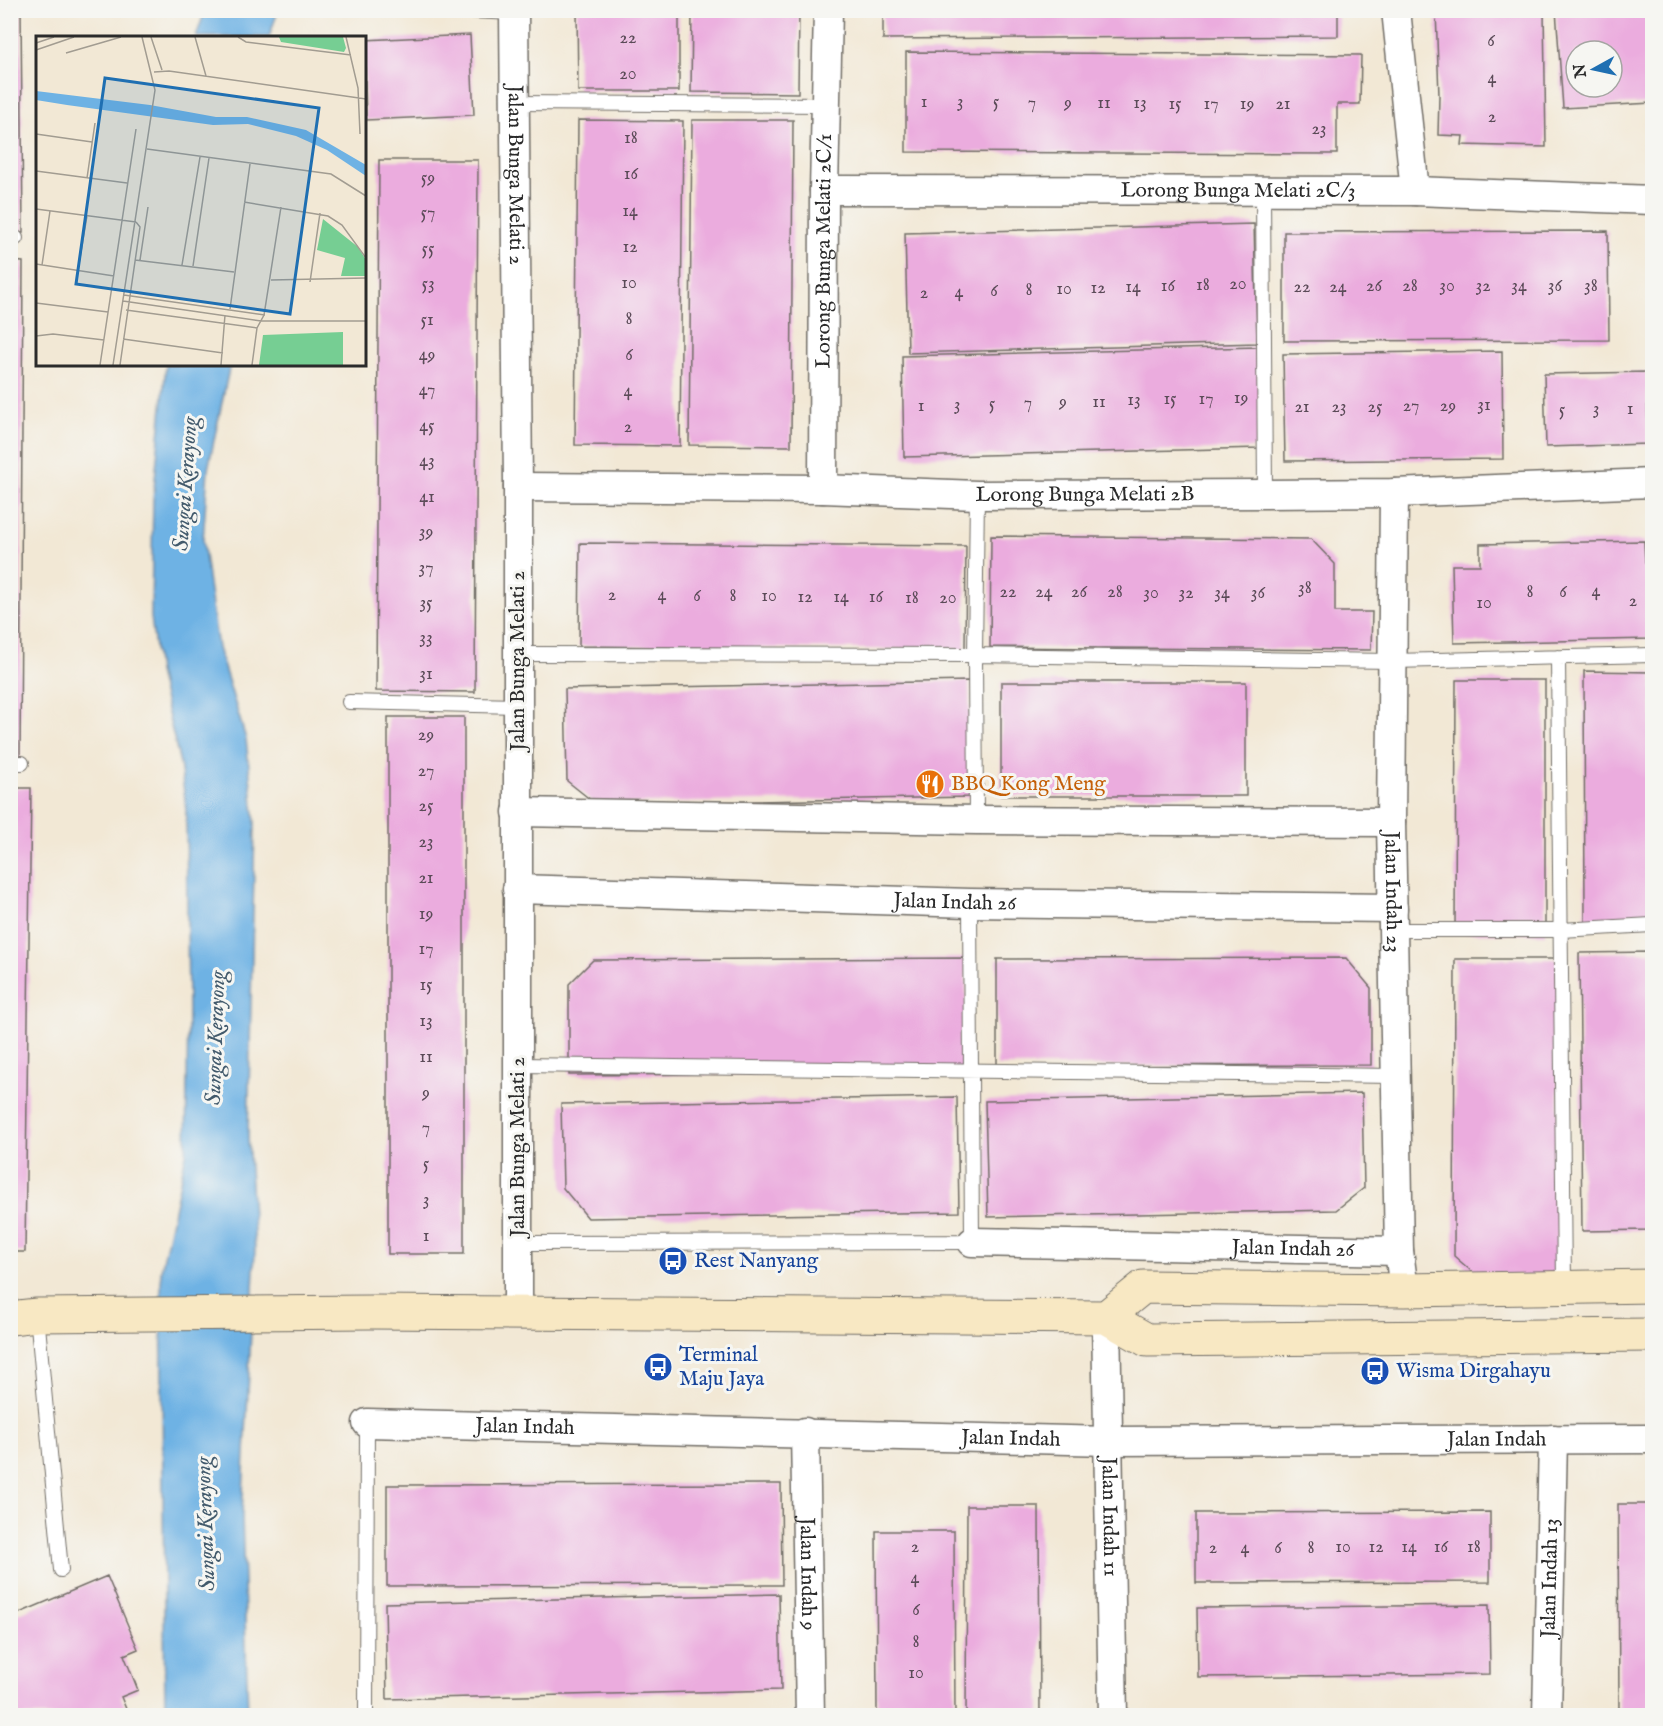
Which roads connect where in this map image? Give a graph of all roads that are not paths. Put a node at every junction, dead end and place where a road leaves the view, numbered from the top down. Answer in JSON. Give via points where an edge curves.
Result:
{"nodes":[{"id":1,"x":450,"y":10,"type":"edge"},
{"id":2,"x":828,"y":10,"type":"edge"},
{"id":3,"x":1396,"y":10,"type":"edge"},
{"id":4,"x":514,"y":12,"type":"edge"},
{"id":5,"x":515,"y":103,"type":"junction"},
{"id":6,"x":826,"y":105,"type":"junction"},
{"id":7,"x":824,"y":190,"type":"junction"},
{"id":8,"x":1263,"y":190,"type":"junction"},
{"id":9,"x":1415,"y":191,"type":"junction"},
{"id":10,"x":1653,"y":200,"type":"edge"},
{"id":11,"x":1653,"y":483,"type":"edge"},
{"id":12,"x":518,"y":487,"type":"junction"},
{"id":13,"x":824,"y":489,"type":"junction"},
{"id":14,"x":1394,"y":493,"type":"junction"},
{"id":15,"x":1265,"y":494,"type":"junction"},
{"id":16,"x":977,"y":495,"type":"junction"},
{"id":17,"x":518,"y":654,"type":"junction"},
{"id":18,"x":975,"y":655,"type":"junction"},
{"id":19,"x":1653,"y":655,"type":"edge"},
{"id":20,"x":1558,"y":657,"type":"junction"},
{"id":21,"x":1393,"y":661,"type":"junction"},
{"id":22,"x":349,"y":702,"type":"dead end"},
{"id":23,"x":518,"y":706,"type":"junction"},
{"id":24,"x":517,"y":812,"type":"junction"},
{"id":25,"x":976,"y":820,"type":"junction"},
{"id":26,"x":1391,"y":822,"type":"junction"},
{"id":27,"x":518,"y":889,"type":"junction"},
{"id":28,"x":970,"y":903,"type":"junction"},
{"id":29,"x":1393,"y":919,"type":"junction"},
{"id":30,"x":1653,"y":925,"type":"edge"},
{"id":31,"x":1561,"y":930,"type":"junction"},
{"id":32,"x":519,"y":1065,"type":"junction"},
{"id":33,"x":972,"y":1070,"type":"junction"},
{"id":34,"x":1395,"y":1076,"type":"junction"},
{"id":35,"x":972,"y":1242,"type":"junction"},
{"id":36,"x":518,"y":1243,"type":"junction"},
{"id":37,"x":1399,"y":1251,"type":"junction"},
{"id":38,"x":1653,"y":1286,"type":"edge"},
{"id":39,"x":1564,"y":1287,"type":"junction"},
{"id":40,"x":1404,"y":1290,"type":"junction"},
{"id":41,"x":518,"y":1312,"type":"junction"},
{"id":42,"x":24,"y":1317,"type":"edge"},
{"id":43,"x":1106,"y":1317,"type":"junction"},
{"id":44,"x":1653,"y":1335,"type":"edge"},
{"id":45,"x":367,"y":1423,"type":"joint"},
{"id":46,"x":805,"y":1432,"type":"junction"},
{"id":47,"x":1553,"y":1439,"type":"junction"},
{"id":48,"x":1653,"y":1439,"type":"edge"},
{"id":49,"x":1108,"y":1441,"type":"junction"},
{"id":50,"x":61,"y":1570,"type":"dead end"},
{"id":51,"x":1113,"y":1715,"type":"edge"},
{"id":52,"x":366,"y":1716,"type":"edge"},
{"id":53,"x":810,"y":1716,"type":"edge"},
{"id":54,"x":1128,"y":1716,"type":"edge"},
{"id":55,"x":1547,"y":1716,"type":"edge"}],
"edges":[{"from":1,"to":4,"type":"lane"},
{"from":2,"to":6,"type":"street","name":"Lorong Bunga Melati 2C/1"},
{"from":3,"to":9,"type":"street"},
{"from":4,"to":5,"type":"street","name":"Jalan Bunga Melati 2"},
{"from":5,"to":6,"type":"lane"},
{"from":5,"to":12,"type":"street","name":"Jalan Bunga Melati 2"},
{"from":6,"to":7,"type":"street","name":"Lorong Bunga Melati 2C/1"},
{"from":7,"to":8,"type":"street","name":"Lorong Bunga Melati 2C/3"},
{"from":7,"to":13,"type":"street","name":"Lorong Bunga Melati 2C/1"},
{"from":8,"to":9,"type":"street","name":"Lorong Bunga Melati 2C/3"},
{"from":8,"to":15,"type":"lane"},
{"from":9,"to":10,"type":"street","name":"Lorong Bunga Melati 2C/3"},
{"from":11,"to":14,"type":"street","name":"Lorong Bunga Melati 2B"},
{"from":12,"to":13,"type":"street","name":"Lorong Bunga Melati 2B"},
{"from":12,"to":17,"type":"street","name":"Jalan Bunga Melati 2"},
{"from":13,"to":16,"type":"street","name":"Lorong Bunga Melati 2B"},
{"from":14,"to":15,"type":"street","name":"Lorong Bunga Melati 2B"},
{"from":14,"to":21,"type":"street","name":"Jalan Indah 23"},
{"from":15,"to":16,"type":"street","name":"Lorong Bunga Melati 2B"},
{"from":16,"to":18,"type":"lane"},
{"from":17,"to":18,"type":"lane"},
{"from":17,"to":23,"type":"street","name":"Jalan Bunga Melati 2"},
{"from":18,"to":21,"type":"lane"},
{"from":18,"to":25,"type":"lane"},
{"from":19,"to":20,"type":"lane"},
{"from":20,"to":21,"type":"lane"},
{"from":20,"to":31,"type":"lane"},
{"from":21,"to":26,"type":"street","name":"Jalan Indah 23"},
{"from":22,"to":23,"type":"lane"},
{"from":23,"to":24,"type":"street","name":"Jalan Bunga Melati 2"},
{"from":24,"to":25,"type":"street"},
{"from":24,"to":27,"type":"street","name":"Jalan Bunga Melati 2"},
{"from":25,"to":26,"type":"street"},
{"from":26,"to":29,"type":"street","name":"Jalan Indah 23"},
{"from":27,"to":28,"type":"street","name":"Jalan Indah 26"},
{"from":27,"to":32,"type":"street","name":"Jalan Bunga Melati 2"},
{"from":28,"to":29,"type":"street","name":"Jalan Indah 26"},
{"from":28,"to":33,"type":"lane"},
{"from":29,"to":31,"type":"lane"},
{"from":29,"to":34,"type":"street","name":"Jalan Indah 23"},
{"from":30,"to":31,"type":"lane"},
{"from":31,"to":39,"type":"lane"},
{"from":32,"to":33,"type":"lane"},
{"from":32,"to":36,"type":"street","name":"Jalan Bunga Melati 2"},
{"from":33,"to":34,"type":"lane"},
{"from":33,"to":35,"type":"lane"},
{"from":34,"to":37,"type":"street","name":"Jalan Indah 23"},
{"from":35,"to":36,"type":"lane"},
{"from":35,"to":37,"type":"street","name":"Jalan Indah 26"},
{"from":36,"to":41,"type":"street","name":"Jalan Bunga Melati 2"},
{"from":37,"to":40,"type":"street","name":"Jalan Indah 23"},
{"from":38,"to":39,"type":"street"},
{"from":39,"to":40,"type":"street"},
{"from":40,"to":43,"type":"street","via":[[1143,1287]]},
{"from":41,"to":42,"type":"street"},
{"from":41,"to":43,"type":"street"},
{"from":42,"to":50,"type":"lane"},
{"from":43,"to":44,"type":"street","via":[[1147,1340]]},
{"from":43,"to":49,"type":"street","name":"Jalan Indah 11"},
{"from":45,"to":46,"type":"street","name":"Jalan Indah"},
{"from":45,"to":52,"type":"lane"},
{"from":46,"to":49,"type":"street","name":"Jalan Indah"},
{"from":46,"to":53,"type":"street","name":"Jalan Indah 9"},
{"from":47,"to":48,"type":"street","name":"Jalan Indah"},
{"from":47,"to":49,"type":"street","name":"Jalan Indah"},
{"from":47,"to":55,"type":"street","name":"Jalan Indah 13"},
{"from":49,"to":51,"type":"street","name":"Jalan Indah 11"},
{"from":51,"to":54,"type":"street"}]}
